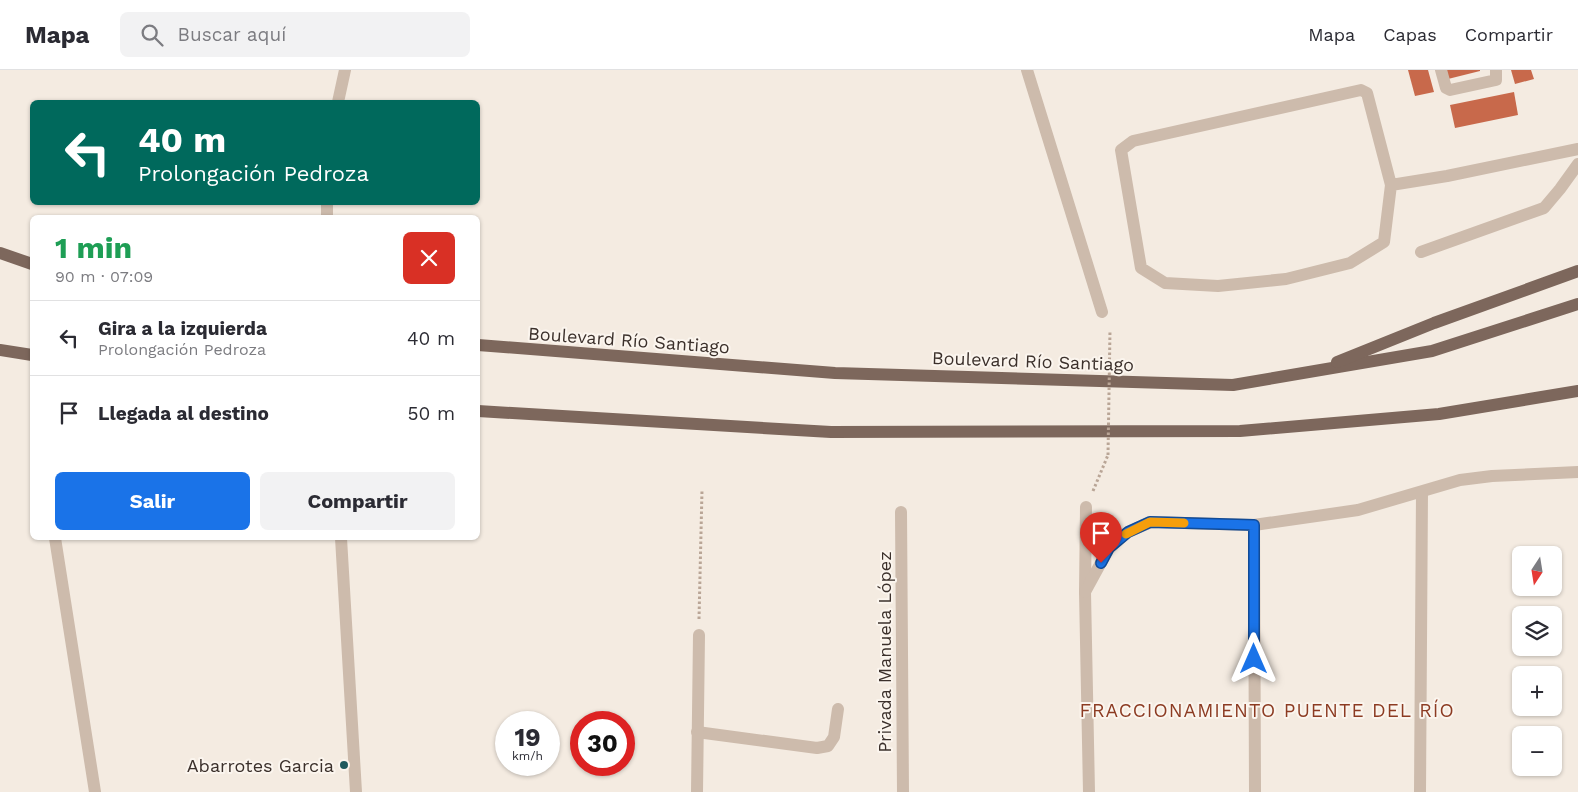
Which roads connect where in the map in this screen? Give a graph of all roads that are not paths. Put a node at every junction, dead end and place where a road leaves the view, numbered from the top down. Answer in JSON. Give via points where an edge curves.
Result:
{"nodes":[{"id":1,"x":345,"y":70,"type":"edge"},
{"id":2,"x":1027,"y":70,"type":"edge"},
{"id":3,"x":1442,"y":70,"type":"edge"},
{"id":4,"x":1496,"y":70,"type":"edge"},
{"id":5,"x":338,"y":100,"type":"edge"},
{"id":6,"x":1578,"y":149,"type":"edge"},
{"id":7,"x":1578,"y":164,"type":"edge"},
{"id":8,"x":1391,"y":185,"type":"junction"},
{"id":9,"x":0,"y":252,"type":"edge"},
{"id":10,"x":1421,"y":252,"type":"dead end"},
{"id":11,"x":30,"y":263,"type":"edge"},
{"id":12,"x":1578,"y":271,"type":"edge"},
{"id":13,"x":1578,"y":304,"type":"edge"},
{"id":14,"x":1102,"y":312,"type":"dead end"},
{"id":15,"x":480,"y":345,"type":"edge"},
{"id":16,"x":0,"y":350,"type":"edge"},
{"id":17,"x":30,"y":355,"type":"edge"},
{"id":18,"x":1315,"y":371,"type":"junction"},
{"id":19,"x":1578,"y":390,"type":"edge"},
{"id":20,"x":480,"y":411,"type":"edge"},
{"id":21,"x":1578,"y":472,"type":"edge"},
{"id":22,"x":1422,"y":492,"type":"junction"},
{"id":23,"x":1086,"y":508,"type":"road end"},
{"id":24,"x":901,"y":512,"type":"dead end"},
{"id":25,"x":1254,"y":525,"type":"junction"},
{"id":26,"x":55,"y":540,"type":"edge"},
{"id":27,"x":341,"y":540,"type":"edge"},
{"id":28,"x":1085,"y":592,"type":"junction"},
{"id":29,"x":699,"y":635,"type":"road end"},
{"id":30,"x":838,"y":709,"type":"dead end"},
{"id":31,"x":697,"y":732,"type":"junction"},
{"id":32,"x":95,"y":792,"type":"edge"},
{"id":33,"x":356,"y":792,"type":"edge"},
{"id":34,"x":697,"y":792,"type":"edge"},
{"id":35,"x":903,"y":792,"type":"edge"},
{"id":36,"x":1089,"y":792,"type":"edge"},
{"id":37,"x":1255,"y":792,"type":"edge"},
{"id":38,"x":1420,"y":792,"type":"edge"}],
"edges":[{"from":1,"to":5,"type":"street"},
{"from":2,"to":14,"type":"street"},
{"from":3,"to":4,"type":"street","via":[[1446,88],[1450,90],[1496,80]]},
{"from":6,"to":8,"type":"street"},
{"from":7,"to":10,"type":"street","via":[[1544,208]]},
{"from":8,"to":8,"type":"street","via":[[1368,93],[1361,90],[1133,141],[1120,150],[1141,268],[1165,282],[1218,286],[1286,279],[1350,262],[1384,242]]},
{"from":9,"to":11,"type":"main road"},
{"from":12,"to":18,"type":"main road","via":[[1434,323]]},
{"from":13,"to":18,"type":"main road","name":"Boulevard Río Santiago","via":[[1432,351]]},
{"from":15,"to":18,"type":"main road","name":"Boulevard Río Santiago","via":[[825,372],[1233,385]]},
{"from":16,"to":17,"type":"main road"},
{"from":19,"to":20,"type":"main road","via":[[1439,414],[1240,431],[831,432]]},
{"from":21,"to":22,"type":"street","via":[[1460,480]]},
{"from":22,"to":25,"type":"street","via":[[1358,510]]},
{"from":22,"to":38,"type":"street"},
{"from":23,"to":28,"type":"street"},
{"from":24,"to":35,"type":"street","name":"Privada Manuela López"},
{"from":25,"to":28,"type":"street","via":[[1150,522],[1128,532],[1109,548]]},
{"from":25,"to":37,"type":"street"},
{"from":26,"to":32,"type":"street"},
{"from":27,"to":33,"type":"street"},
{"from":28,"to":36,"type":"street"},
{"from":29,"to":31,"type":"street"},
{"from":30,"to":31,"type":"street","via":[[834,737],[828,746],[818,748]]},
{"from":31,"to":34,"type":"street"}]}
